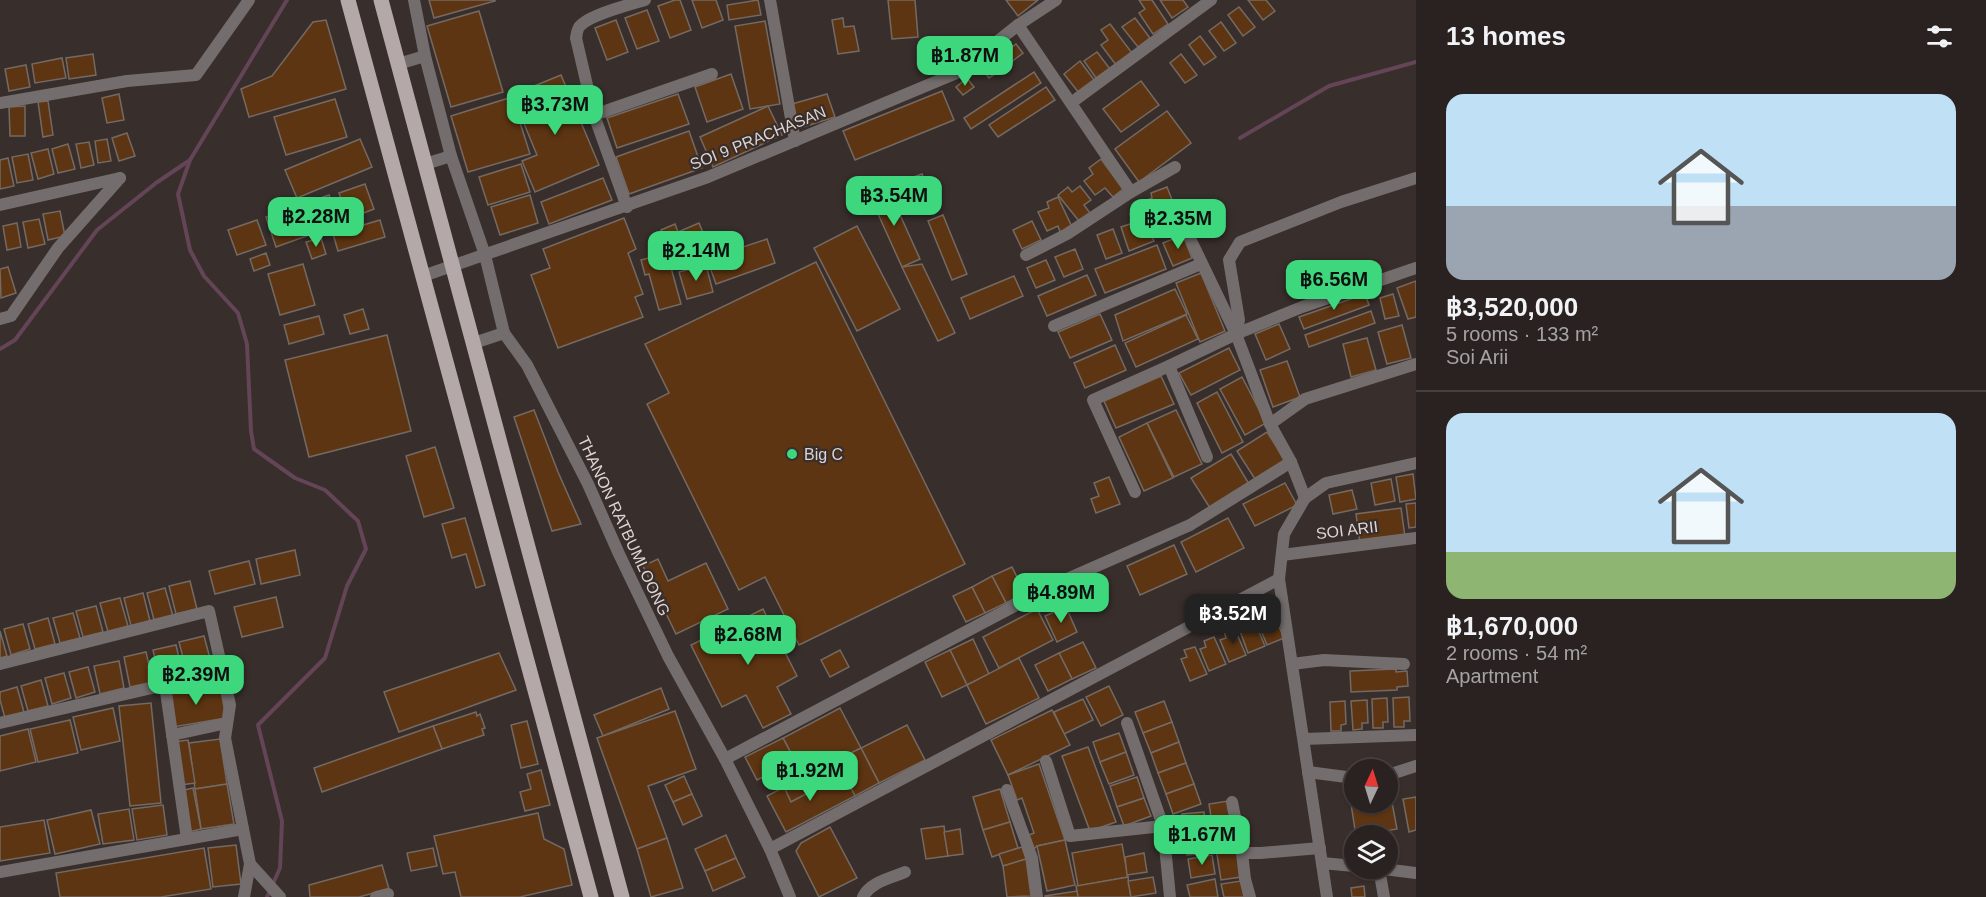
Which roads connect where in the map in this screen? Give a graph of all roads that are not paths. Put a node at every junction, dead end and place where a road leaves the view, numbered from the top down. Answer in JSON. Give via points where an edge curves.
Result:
{"nodes":[{"id":1,"x":249,"y":0,"type":"edge"},
{"id":2,"x":348,"y":0,"type":"edge"},
{"id":3,"x":381,"y":0,"type":"edge"},
{"id":4,"x":414,"y":0,"type":"edge"},
{"id":5,"x":645,"y":0,"type":"edge"},
{"id":6,"x":770,"y":0,"type":"edge"},
{"id":7,"x":1056,"y":0,"type":"edge"},
{"id":8,"x":1211,"y":0,"type":"edge"},
{"id":9,"x":1018,"y":25,"type":"junction"},
{"id":10,"x":425,"y":56,"type":"junction"},
{"id":11,"x":398,"y":64,"type":"junction"},
{"id":12,"x":712,"y":74,"type":"dead end"},
{"id":13,"x":0,"y":103,"type":"edge"},
{"id":14,"x":1071,"y":103,"type":"junction"},
{"id":15,"x":594,"y":115,"type":"junction"},
{"id":16,"x":795,"y":141,"type":"junction"},
{"id":17,"x":452,"y":156,"type":"junction"},
{"id":18,"x":425,"y":164,"type":"junction"},
{"id":19,"x":1175,"y":167,"type":"dead end"},
{"id":20,"x":1416,"y":178,"type":"edge"},
{"id":21,"x":1131,"y":192,"type":"junction"},
{"id":22,"x":0,"y":205,"type":"edge"},
{"id":23,"x":627,"y":207,"type":"junction"},
{"id":24,"x":1184,"y":226,"type":"dead end"},
{"id":25,"x":485,"y":255,"type":"junction"},
{"id":26,"x":1026,"y":255,"type":"dead end"},
{"id":27,"x":1201,"y":264,"type":"junction"},
{"id":28,"x":453,"y":266,"type":"junction"},
{"id":29,"x":1416,"y":268,"type":"edge"},
{"id":30,"x":423,"y":276,"type":"junction"},
{"id":31,"x":0,"y":318,"type":"edge"},
{"id":32,"x":1054,"y":326,"type":"dead end"},
{"id":33,"x":504,"y":333,"type":"junction"},
{"id":34,"x":1236,"y":334,"type":"junction"},
{"id":35,"x":474,"y":343,"type":"junction"},
{"id":36,"x":1416,"y":364,"type":"edge"},
{"id":37,"x":1170,"y":366,"type":"junction"},
{"id":38,"x":1270,"y":424,"type":"junction"},
{"id":39,"x":1207,"y":457,"type":"dead end"},
{"id":40,"x":1291,"y":462,"type":"junction"},
{"id":41,"x":1416,"y":463,"type":"edge"},
{"id":42,"x":1135,"y":492,"type":"dead end"},
{"id":43,"x":1305,"y":498,"type":"junction"},
{"id":44,"x":1416,"y":538,"type":"edge"},
{"id":45,"x":1282,"y":555,"type":"junction"},
{"id":46,"x":1279,"y":579,"type":"junction"},
{"id":47,"x":0,"y":664,"type":"edge"},
{"id":48,"x":1292,"y":664,"type":"junction"},
{"id":49,"x":1404,"y":664,"type":"dead end"},
{"id":50,"x":0,"y":723,"type":"edge"},
{"id":51,"x":227,"y":723,"type":"junction"},
{"id":52,"x":1127,"y":723,"type":"dead end"},
{"id":53,"x":172,"y":735,"type":"junction"},
{"id":54,"x":1416,"y":735,"type":"edge"},
{"id":55,"x":1304,"y":739,"type":"junction"},
{"id":56,"x":725,"y":759,"type":"junction"},
{"id":57,"x":1046,"y":761,"type":"dead end"},
{"id":58,"x":1416,"y":766,"type":"edge"},
{"id":59,"x":1308,"y":772,"type":"junction"},
{"id":60,"x":1398,"y":772,"type":"edge"},
{"id":61,"x":1344,"y":777,"type":"edge"},
{"id":62,"x":1007,"y":790,"type":"dead end"},
{"id":63,"x":1233,"y":802,"type":"dead end"},
{"id":64,"x":1163,"y":826,"type":"junction"},
{"id":65,"x":243,"y":829,"type":"junction"},
{"id":66,"x":187,"y":839,"type":"junction"},
{"id":67,"x":1320,"y":848,"type":"junction"},
{"id":68,"x":770,"y":849,"type":"junction"},
{"id":69,"x":1242,"y":853,"type":"junction"},
{"id":70,"x":1322,"y":863,"type":"junction"},
{"id":71,"x":250,"y":864,"type":"junction"},
{"id":72,"x":1344,"y":865,"type":"edge"},
{"id":73,"x":1398,"y":871,"type":"edge"},
{"id":74,"x":0,"y":872,"type":"edge"},
{"id":75,"x":905,"y":872,"type":"dead end"},
{"id":76,"x":1416,"y":873,"type":"edge"},
{"id":77,"x":1380,"y":879,"type":"edge"},
{"id":78,"x":244,"y":897,"type":"edge"},
{"id":79,"x":280,"y":897,"type":"edge"},
{"id":80,"x":591,"y":897,"type":"edge"},
{"id":81,"x":622,"y":897,"type":"edge"},
{"id":82,"x":790,"y":897,"type":"edge"},
{"id":83,"x":862,"y":897,"type":"edge"},
{"id":84,"x":1037,"y":897,"type":"edge"},
{"id":85,"x":1170,"y":897,"type":"edge"},
{"id":86,"x":1250,"y":897,"type":"edge"},
{"id":87,"x":1328,"y":897,"type":"edge"},
{"id":88,"x":1384,"y":897,"type":"edge"}],
"edges":[{"from":1,"to":13,"type":"street","via":[[196,75],[127,81]]},
{"from":2,"to":30,"type":"main road"},
{"from":3,"to":11,"type":"main road"},
{"from":4,"to":10,"type":"street"},
{"from":5,"to":15,"type":"street","via":[[601,15],[581,24],[578,30],[580,60]]},
{"from":6,"to":16,"type":"street"},
{"from":7,"to":9,"type":"street","name":"SOI 9 PRACHASAN"},
{"from":8,"to":14,"type":"street"},
{"from":9,"to":14,"type":"street"},
{"from":9,"to":16,"type":"street","name":"SOI 9 PRACHASAN","via":[[959,72]]},
{"from":10,"to":11,"type":"street"},
{"from":10,"to":17,"type":"street"},
{"from":11,"to":18,"type":"main road"},
{"from":12,"to":15,"type":"street"},
{"from":14,"to":21,"type":"street"},
{"from":15,"to":23,"type":"street"},
{"from":16,"to":23,"type":"street","name":"SOI 9 PRACHASAN"},
{"from":17,"to":18,"type":"street"},
{"from":17,"to":25,"type":"street"},
{"from":18,"to":28,"type":"main road"},
{"from":19,"to":21,"type":"street"},
{"from":20,"to":34,"type":"street","via":[[1341,202],[1240,242],[1229,260],[1239,320]]},
{"from":21,"to":26,"type":"street","via":[[1067,234]]},
{"from":22,"to":31,"type":"street","via":[[120,178],[58,248],[11,316]]},
{"from":23,"to":25,"type":"street","name":"SOI 9 PRACHASAN"},
{"from":24,"to":27,"type":"street"},
{"from":25,"to":28,"type":"street","name":"SOI 9 PRACHASAN"},
{"from":25,"to":33,"type":"street"},
{"from":27,"to":32,"type":"street"},
{"from":27,"to":34,"type":"street"},
{"from":28,"to":30,"type":"street","name":"SOI 9 PRACHASAN"},
{"from":28,"to":35,"type":"main road"},
{"from":29,"to":34,"type":"street"},
{"from":30,"to":80,"type":"main road"},
{"from":33,"to":35,"type":"street"},
{"from":33,"to":56,"type":"street","name":"THANON RATBUMLOONG","via":[[527,365],[588,484],[668,656]]},
{"from":34,"to":37,"type":"street"},
{"from":34,"to":38,"type":"street"},
{"from":35,"to":81,"type":"main road"},
{"from":36,"to":38,"type":"street","via":[[1305,399]]},
{"from":37,"to":39,"type":"street"},
{"from":37,"to":42,"type":"street","via":[[1093,400]]},
{"from":38,"to":40,"type":"street"},
{"from":40,"to":43,"type":"street"},
{"from":40,"to":56,"type":"street","via":[[1190,525],[1058,583]]},
{"from":41,"to":43,"type":"street","via":[[1326,483]]},
{"from":43,"to":45,"type":"street","via":[[1284,534]]},
{"from":44,"to":45,"type":"street","name":"SOI ARII"},
{"from":45,"to":46,"type":"street"},
{"from":46,"to":48,"type":"street"},
{"from":46,"to":68,"type":"street"},
{"from":47,"to":51,"type":"street","via":[[209,611],[230,705]]},
{"from":48,"to":49,"type":"street","via":[[1324,660]]},
{"from":48,"to":55,"type":"street"},
{"from":50,"to":53,"type":"street","via":[[165,685]]},
{"from":51,"to":53,"type":"street"},
{"from":51,"to":65,"type":"street","via":[[225,738]]},
{"from":52,"to":64,"type":"street"},
{"from":53,"to":66,"type":"street"},
{"from":54,"to":55,"type":"street"},
{"from":55,"to":59,"type":"street"},
{"from":56,"to":68,"type":"street","name":"THANON RATBUMLOONG"},
{"from":57,"to":64,"type":"street","via":[[1070,836]]},
{"from":58,"to":60,"type":"street"},
{"from":59,"to":61,"type":"street"},
{"from":59,"to":67,"type":"street"},
{"from":62,"to":84,"type":"street","via":[[1032,858]]},
{"from":63,"to":69,"type":"street"},
{"from":64,"to":85,"type":"street"},
{"from":65,"to":66,"type":"street"},
{"from":65,"to":71,"type":"street"},
{"from":66,"to":74,"type":"street"},
{"from":67,"to":69,"type":"street"},
{"from":67,"to":70,"type":"street"},
{"from":68,"to":82,"type":"street","name":"THANON RATBUMLOONG"},
{"from":69,"to":86,"type":"street"},
{"from":70,"to":72,"type":"street"},
{"from":70,"to":87,"type":"street"},
{"from":71,"to":78,"type":"street"},
{"from":71,"to":79,"type":"street"},
{"from":73,"to":76,"type":"street"},
{"from":75,"to":83,"type":"street","via":[[869,888]]},
{"from":77,"to":88,"type":"street"}]}
